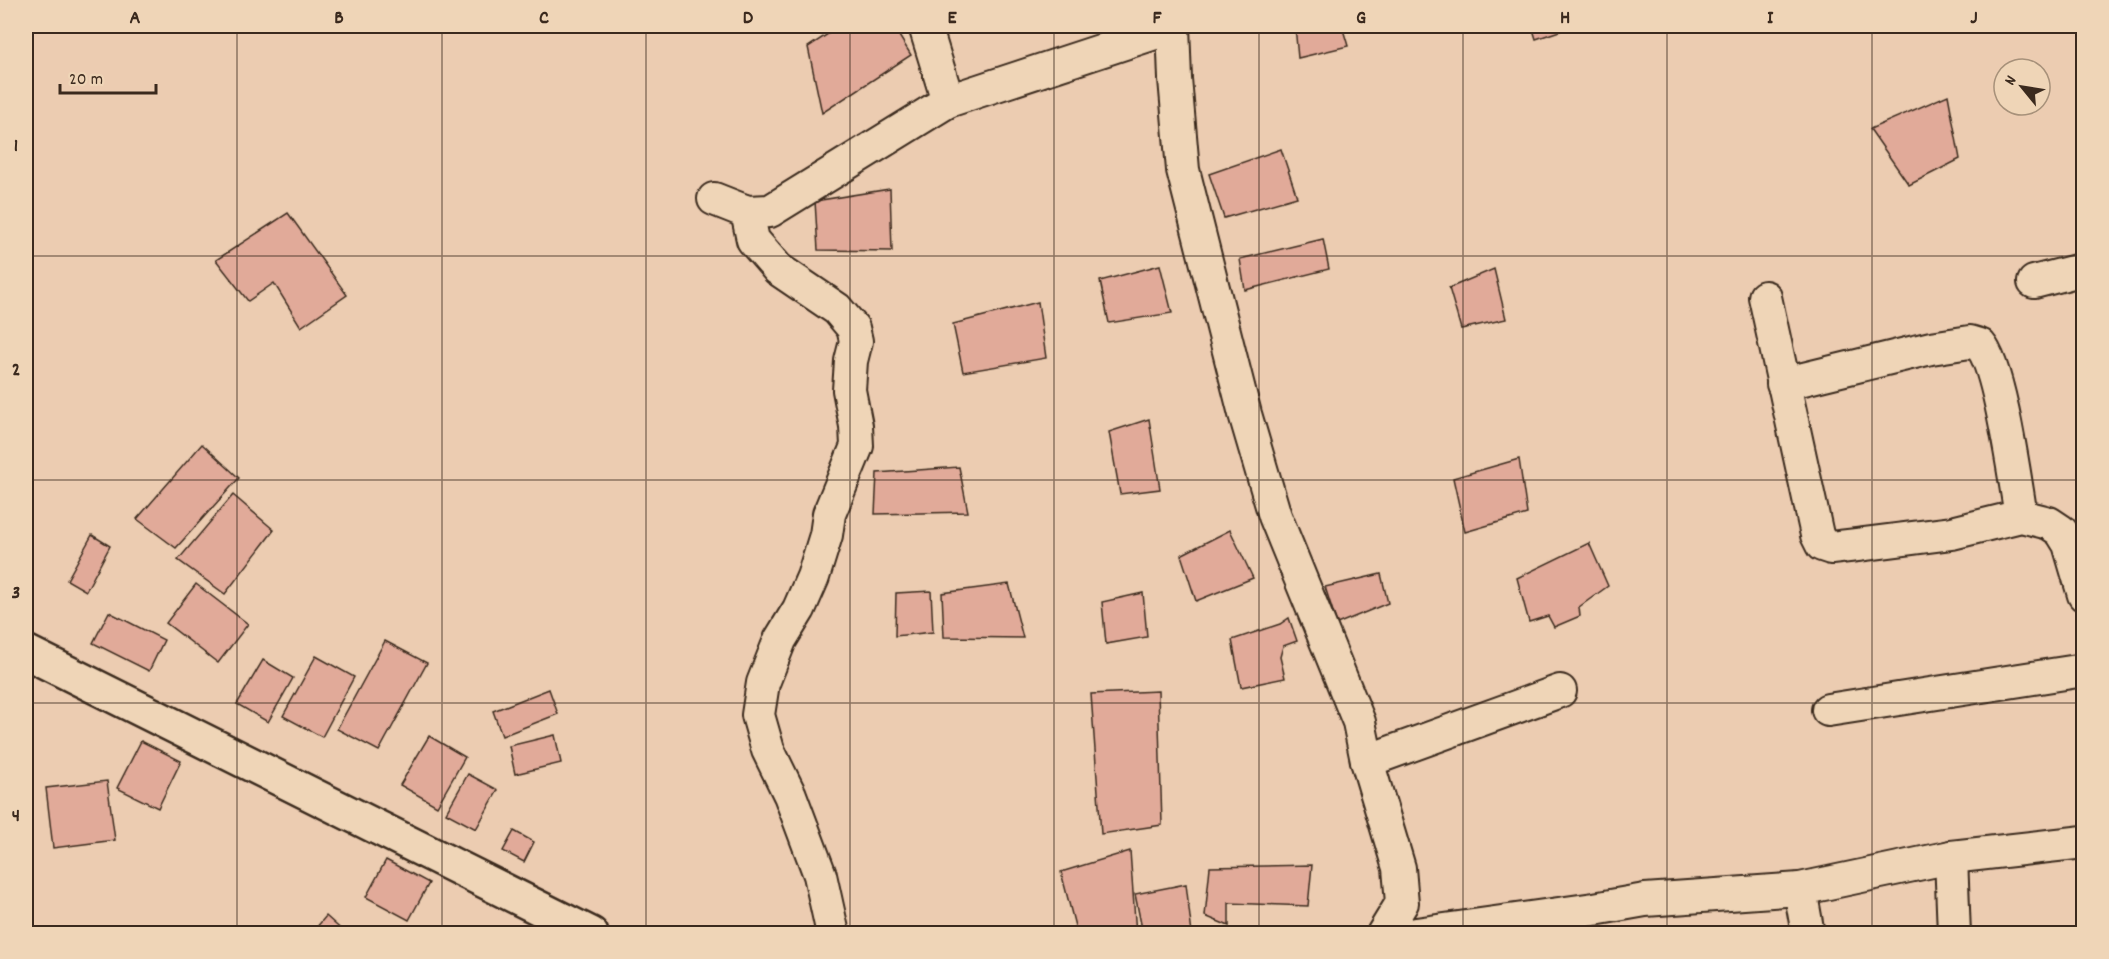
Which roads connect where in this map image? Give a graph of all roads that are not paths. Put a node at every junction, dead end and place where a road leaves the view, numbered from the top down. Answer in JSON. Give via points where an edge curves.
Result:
{"nodes":[{"id":1,"x":926,"y":26,"type":"edge"},
{"id":2,"x":1173,"y":26,"type":"edge"},
{"id":3,"x":948,"y":100,"type":"junction"},
{"id":4,"x":714,"y":199,"type":"dead end"},
{"id":5,"x":747,"y":212,"type":"junction"},
{"id":6,"x":2084,"y":269,"type":"edge"},
{"id":7,"x":2034,"y":282,"type":"dead end"},
{"id":8,"x":1765,"y":297,"type":"dead end"},
{"id":9,"x":1783,"y":384,"type":"junction"},
{"id":10,"x":2021,"y":516,"type":"junction"},
{"id":11,"x":2084,"y":595,"type":"edge"},
{"id":12,"x":26,"y":652,"type":"edge"},
{"id":13,"x":2084,"y":670,"type":"edge"},
{"id":14,"x":1560,"y":691,"type":"dead end"},
{"id":15,"x":1828,"y":710,"type":"dead end"},
{"id":16,"x":1367,"y":761,"type":"junction"},
{"id":17,"x":2084,"y":842,"type":"edge"},
{"id":18,"x":1951,"y":857,"type":"junction"},
{"id":19,"x":1800,"y":889,"type":"junction"},
{"id":20,"x":591,"y":933,"type":"edge"},
{"id":21,"x":833,"y":933,"type":"edge"},
{"id":22,"x":1383,"y":933,"type":"edge"},
{"id":23,"x":1416,"y":933,"type":"edge"},
{"id":24,"x":1808,"y":933,"type":"edge"},
{"id":25,"x":1954,"y":933,"type":"edge"}],
"edges":[{"from":1,"to":3,"type":"street"},
{"from":2,"to":3,"type":"street"},
{"from":2,"to":16,"type":"street","via":[[1183,170],[1245,414],[1275,516],[1359,722]]},
{"from":3,"to":5,"type":"street","via":[[770,211]]},
{"from":4,"to":5,"type":"street"},
{"from":5,"to":21,"type":"street","via":[[753,240],[778,269],[837,309],[853,328],[856,340],[849,390],[856,446],[829,514],[813,577],[763,683],[758,715],[768,750],[790,795],[820,875]]},
{"from":6,"to":7,"type":"street"},
{"from":8,"to":9,"type":"street"},
{"from":9,"to":10,"type":"street","via":[[1822,545],[1831,548],[1952,533]]},
{"from":9,"to":10,"type":"street","via":[[1931,348],[1970,342],[1980,345],[1989,358]]},
{"from":10,"to":11,"type":"street","via":[[2049,523],[2061,531],[2069,544]]},
{"from":12,"to":20,"type":"street"},
{"from":13,"to":15,"type":"street"},
{"from":14,"to":16,"type":"street"},
{"from":16,"to":22,"type":"street","via":[[1399,868],[1402,903]]},
{"from":17,"to":18,"type":"street"},
{"from":18,"to":19,"type":"street"},
{"from":18,"to":25,"type":"street"},
{"from":19,"to":23,"type":"street","via":[[1645,900]]},
{"from":19,"to":24,"type":"street"}]}
